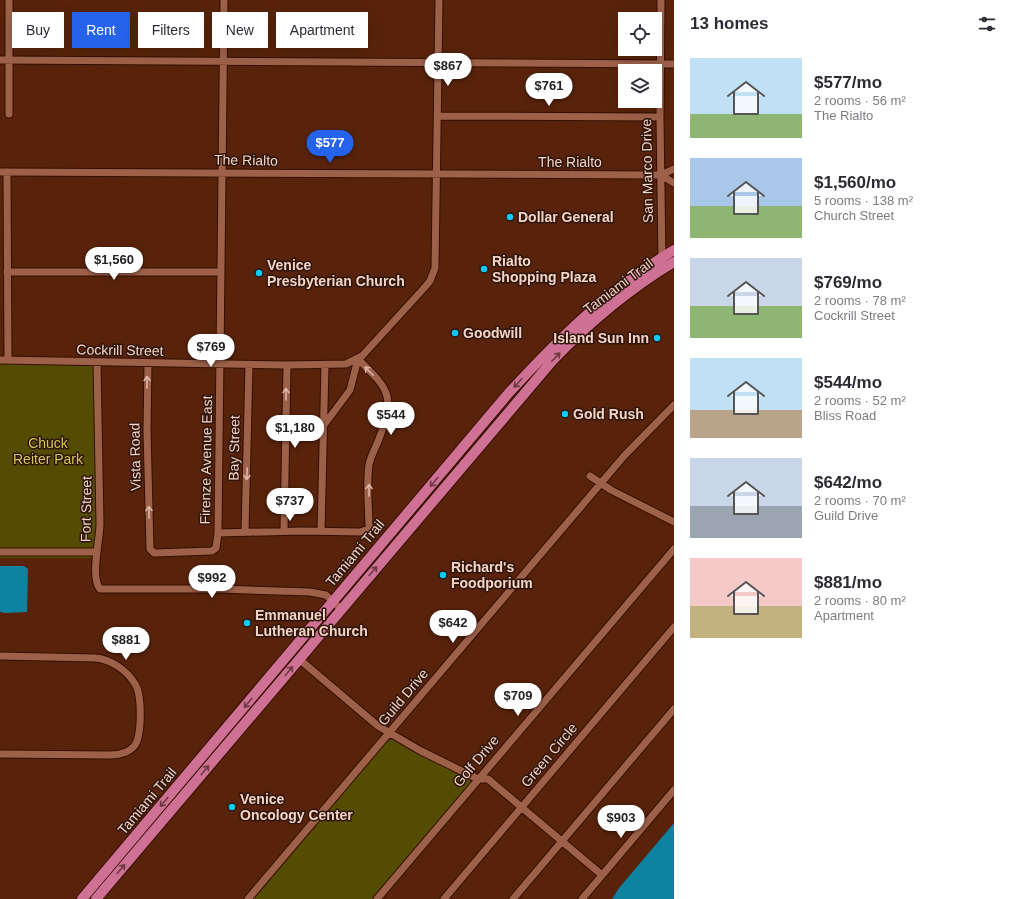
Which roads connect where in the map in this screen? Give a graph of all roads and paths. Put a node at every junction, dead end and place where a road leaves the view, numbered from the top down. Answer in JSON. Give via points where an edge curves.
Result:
{"nodes":[{"id":1,"x":9,"y":0,"type":"edge"},
{"id":2,"x":224,"y":0,"type":"edge"},
{"id":3,"x":439,"y":0,"type":"edge"},
{"id":4,"x":661,"y":0,"type":"edge"},
{"id":5,"x":0,"y":60,"type":"edge"},
{"id":6,"x":9,"y":60,"type":"junction"},
{"id":7,"x":224,"y":61,"type":"junction"},
{"id":8,"x":438,"y":62,"type":"junction"},
{"id":9,"x":660,"y":64,"type":"joint"},
{"id":10,"x":662,"y":64,"type":"edge"},
{"id":11,"x":674,"y":64,"type":"edge"},
{"id":12,"x":660,"y":108,"type":"edge"},
{"id":13,"x":9,"y":114,"type":"dead end"},
{"id":14,"x":438,"y":116,"type":"junction"},
{"id":15,"x":660,"y":117,"type":"junction"},
{"id":16,"x":674,"y":169,"type":"edge"},
{"id":17,"x":4,"y":172,"type":"edge"},
{"id":18,"x":223,"y":172,"type":"junction"},
{"id":19,"x":438,"y":174,"type":"junction"},
{"id":20,"x":661,"y":175,"type":"junction"},
{"id":21,"x":674,"y":182,"type":"edge"},
{"id":22,"x":674,"y":250,"type":"edge"},
{"id":23,"x":661,"y":258,"type":"junction"},
{"id":24,"x":674,"y":262,"type":"edge"},
{"id":25,"x":664,"y":269,"type":"junction"},
{"id":26,"x":7,"y":272,"type":"junction"},
{"id":27,"x":221,"y":272,"type":"junction"},
{"id":28,"x":358,"y":359,"type":"junction"},
{"id":29,"x":4,"y":360,"type":"edge"},
{"id":30,"x":97,"y":362,"type":"junction"},
{"id":31,"x":148,"y":363,"type":"junction"},
{"id":32,"x":220,"y":364,"type":"junction"},
{"id":33,"x":249,"y":365,"type":"junction"},
{"id":34,"x":287,"y":365,"type":"junction"},
{"id":35,"x":325,"y":365,"type":"junction"},
{"id":36,"x":674,"y":405,"type":"edge"},
{"id":37,"x":324,"y":425,"type":"junction"},
{"id":38,"x":590,"y":476,"type":"dead end"},
{"id":39,"x":600,"y":484,"type":"junction"},
{"id":40,"x":674,"y":522,"type":"edge"},
{"id":41,"x":284,"y":531,"type":"junction"},
{"id":42,"x":321,"y":531,"type":"junction"},
{"id":43,"x":245,"y":532,"type":"junction"},
{"id":44,"x":218,"y":533,"type":"junction"},
{"id":45,"x":674,"y":549,"type":"edge"},
{"id":46,"x":0,"y":552,"type":"edge"},
{"id":47,"x":97,"y":552,"type":"junction"},
{"id":48,"x":185,"y":553,"type":"joint"},
{"id":49,"x":333,"y":601,"type":"junction"},
{"id":50,"x":341,"y":609,"type":"junction"},
{"id":51,"x":674,"y":627,"type":"edge"},
{"id":52,"x":0,"y":656,"type":"edge"},
{"id":53,"x":299,"y":659,"type":"junction"},
{"id":54,"x":674,"y":709,"type":"edge"},
{"id":55,"x":390,"y":734,"type":"junction"},
{"id":56,"x":0,"y":754,"type":"edge"},
{"id":57,"x":478,"y":779,"type":"junction"},
{"id":58,"x":674,"y":790,"type":"edge"},
{"id":59,"x":522,"y":807,"type":"junction"},
{"id":60,"x":562,"y":841,"type":"junction"},
{"id":61,"x":602,"y":875,"type":"junction"},
{"id":62,"x":82,"y":899,"type":"edge"},
{"id":63,"x":96,"y":899,"type":"edge"},
{"id":64,"x":248,"y":899,"type":"edge"},
{"id":65,"x":377,"y":899,"type":"edge"},
{"id":66,"x":444,"y":899,"type":"edge"},
{"id":67,"x":512,"y":899,"type":"edge"},
{"id":68,"x":582,"y":899,"type":"edge"}],
"edges":[{"from":1,"to":6,"type":"street"},
{"from":2,"to":7,"type":"street","name":"Firenze Avenue East"},
{"from":3,"to":8,"type":"street"},
{"from":4,"to":9,"type":"street","name":"San Marco Drive"},
{"from":5,"to":6,"type":"street"},
{"from":6,"to":7,"type":"street"},
{"from":6,"to":13,"type":"street"},
{"from":7,"to":8,"type":"street"},
{"from":7,"to":18,"type":"street","name":"Firenze Avenue East"},
{"from":8,"to":9,"type":"street"},
{"from":8,"to":14,"type":"street"},
{"from":10,"to":11,"type":"street"},
{"from":12,"to":15,"type":"street","name":"San Marco Drive"},
{"from":14,"to":15,"type":"street"},
{"from":14,"to":19,"type":"street"},
{"from":15,"to":20,"type":"street","name":"San Marco Drive"},
{"from":16,"to":20,"type":"street","name":"The Rialto"},
{"from":17,"to":18,"type":"street","name":"The Rialto"},
{"from":17,"to":26,"type":"street"},
{"from":18,"to":19,"type":"street","name":"The Rialto"},
{"from":18,"to":27,"type":"street","name":"Firenze Avenue East"},
{"from":19,"to":20,"type":"street","name":"The Rialto"},
{"from":19,"to":28,"type":"street","via":[[436,260],[433,276]]},
{"from":20,"to":21,"type":"street","name":"The Rialto"},
{"from":20,"to":23,"type":"street","name":"San Marco Drive"},
{"from":22,"to":23,"type":"main road","name":"Tamiami Trail"},
{"from":23,"to":25,"type":"street","name":"San Marco Drive"},
{"from":23,"to":49,"type":"main road","name":"Tamiami Trail","one_way":true,"via":[[597,304],[544,354]]},
{"from":24,"to":25,"type":"main road","name":"Tamiami Trail"},
{"from":50,"to":25,"type":"main road","name":"Tamiami Trail","one_way":true,"via":[[552,360],[604,312]]},
{"from":26,"to":27,"type":"street"},
{"from":26,"to":29,"type":"street"},
{"from":27,"to":32,"type":"street","name":"Firenze Avenue East"},
{"from":28,"to":35,"type":"street","name":"Cockrill Street","via":[[346,364]]},
{"from":28,"to":37,"type":"street","via":[[350,390]]},
{"from":42,"to":28,"type":"street","one_way":true,"via":[[360,532],[369,529],[369,464],[384,425],[388,398],[383,386]]},
{"from":29,"to":30,"type":"street","name":"Cockrill Street"},
{"from":30,"to":31,"type":"street","name":"Cockrill Street"},
{"from":30,"to":47,"type":"street","name":"Fort Street","via":[[100,524]]},
{"from":31,"to":32,"type":"street","name":"Cockrill Street"},
{"from":48,"to":31,"type":"street","name":"Vista Road","one_way":true,"via":[[151,551],[147,430]]},
{"from":32,"to":33,"type":"street","name":"Cockrill Street"},
{"from":32,"to":44,"type":"street","name":"Firenze Avenue East"},
{"from":33,"to":34,"type":"street","name":"Cockrill Street"},
{"from":33,"to":43,"type":"street","name":"Bay Street","one_way":true},
{"from":34,"to":35,"type":"street","name":"Cockrill Street"},
{"from":41,"to":34,"type":"street","one_way":true},
{"from":35,"to":37,"type":"street"},
{"from":36,"to":39,"type":"street","name":"Guild Drive"},
{"from":37,"to":42,"type":"street"},
{"from":38,"to":39,"type":"street"},
{"from":39,"to":40,"type":"street"},
{"from":39,"to":55,"type":"street","name":"Guild Drive"},
{"from":41,"to":42,"type":"street"},
{"from":41,"to":43,"type":"street"},
{"from":43,"to":44,"type":"street"},
{"from":44,"to":48,"type":"street","name":"Firenze Avenue East","via":[[216,548],[212,551]]},
{"from":45,"to":57,"type":"street","name":"Golf Drive"},
{"from":46,"to":47,"type":"street"},
{"from":47,"to":49,"type":"street","name":"Fort Street","via":[[96,584],[100,589],[310,592],[326,595]]},
{"from":49,"to":50,"type":"street"},
{"from":49,"to":62,"type":"main road","name":"Tamiami Trail","one_way":true},
{"from":50,"to":53,"type":"main road","name":"Tamiami Trail"},
{"from":51,"to":59,"type":"street","name":"Green Circle"},
{"from":52,"to":56,"type":"street","via":[[110,660],[135,683],[140,695],[138,736],[135,744],[123,754]]},
{"from":53,"to":55,"type":"street"},
{"from":63,"to":53,"type":"main road","name":"Tamiami Trail","one_way":true},
{"from":54,"to":60,"type":"street"},
{"from":55,"to":57,"type":"street"},
{"from":55,"to":64,"type":"street","name":"Guild Drive"},
{"from":57,"to":59,"type":"street","via":[[488,779]]},
{"from":57,"to":65,"type":"street","name":"Golf Drive"},
{"from":58,"to":61,"type":"street"},
{"from":59,"to":60,"type":"street"},
{"from":59,"to":66,"type":"street","name":"Green Circle"},
{"from":60,"to":61,"type":"street"},
{"from":60,"to":67,"type":"street"},
{"from":61,"to":68,"type":"street"}]}
